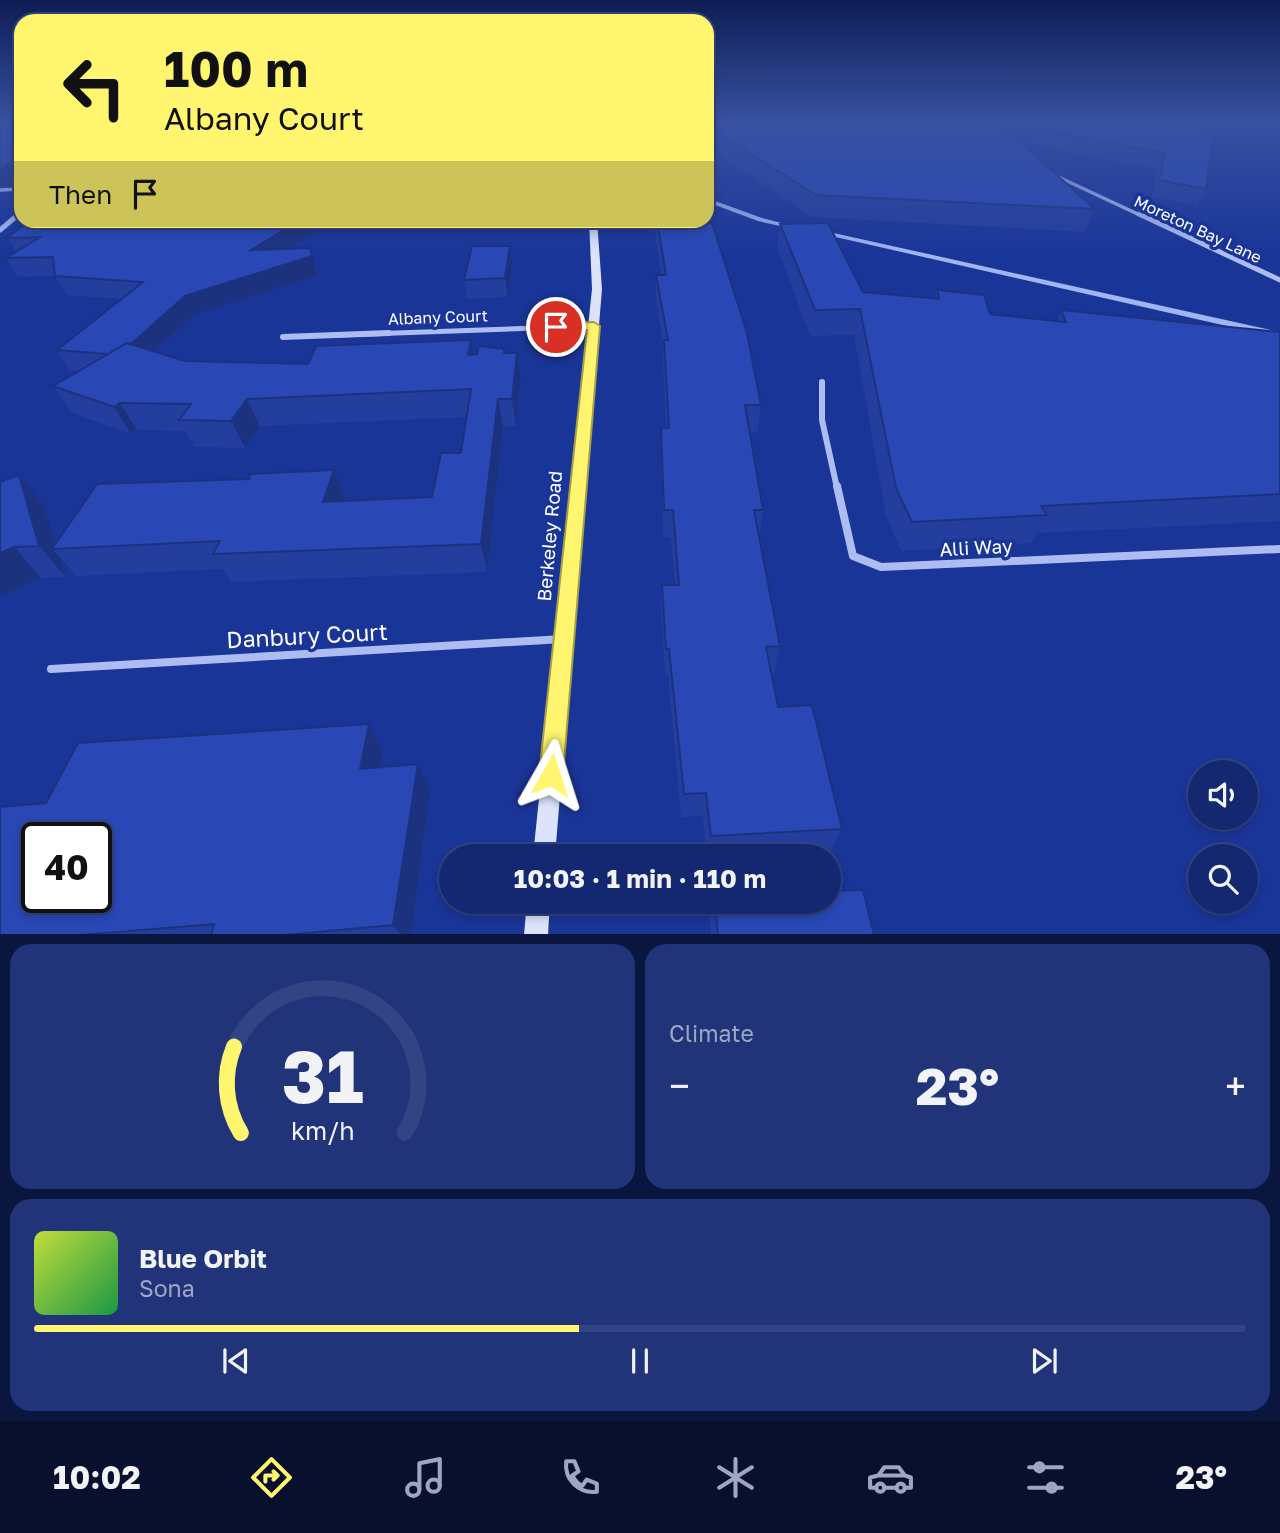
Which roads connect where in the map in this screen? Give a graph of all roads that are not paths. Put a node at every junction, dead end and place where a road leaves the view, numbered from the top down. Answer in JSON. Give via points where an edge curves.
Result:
{"nodes":[{"id":1,"x":1051,"y":173,"type":"edge"},
{"id":2,"x":14,"y":219,"type":"edge"},
{"id":3,"x":592,"y":228,"type":"edge"},
{"id":4,"x":0,"y":230,"type":"edge"},
{"id":5,"x":1280,"y":280,"type":"edge"},
{"id":6,"x":594,"y":326,"type":"junction"},
{"id":7,"x":283,"y":337,"type":"dead end"},
{"id":8,"x":822,"y":382,"type":"dead end"},
{"id":9,"x":1280,"y":549,"type":"edge"},
{"id":10,"x":564,"y":639,"type":"junction"},
{"id":11,"x":51,"y":669,"type":"dead end"},
{"id":12,"x":545,"y":844,"type":"edge"},
{"id":13,"x":538,"y":914,"type":"edge"},
{"id":14,"x":536,"y":934,"type":"edge"}],
"edges":[{"from":1,"to":5,"type":"street","name":"Moreton Bay Lane"},
{"from":2,"to":4,"type":"street"},
{"from":3,"to":6,"type":"street","name":"Berkeley Road","via":[[597,289]]},
{"from":6,"to":7,"type":"street","name":"Albany Court"},
{"from":6,"to":10,"type":"street","name":"Berkeley Road"},
{"from":8,"to":9,"type":"street","name":"Alli Way","via":[[822,419],[853,556],[881,568]]},
{"from":10,"to":11,"type":"street","name":"Danbury Court"},
{"from":10,"to":12,"type":"street","name":"Berkeley Road"},
{"from":13,"to":14,"type":"street"}]}
